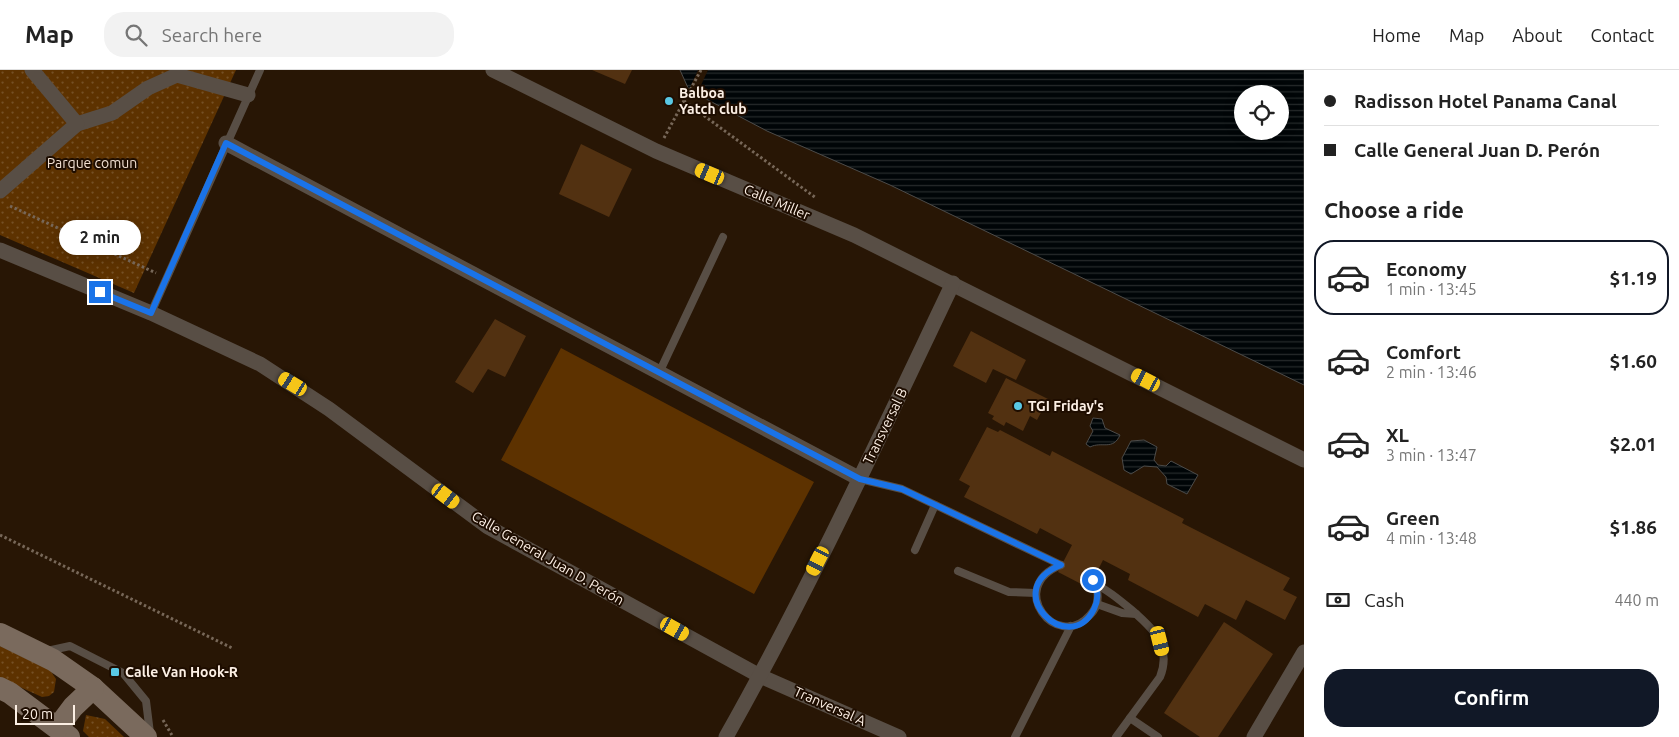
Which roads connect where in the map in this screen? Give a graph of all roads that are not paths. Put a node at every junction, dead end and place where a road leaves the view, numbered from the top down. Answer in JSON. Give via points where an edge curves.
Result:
{"nodes":[{"id":1,"x":32,"y":70,"type":"edge"},
{"id":2,"x":260,"y":70,"type":"edge"},
{"id":3,"x":493,"y":70,"type":"edge"},
{"id":4,"x":248,"y":95,"type":"junction"},
{"id":5,"x":77,"y":124,"type":"junction"},
{"id":6,"x":226,"y":143,"type":"junction"},
{"id":7,"x":0,"y":190,"type":"edge"},
{"id":8,"x":723,"y":237,"type":"dead end"},
{"id":9,"x":0,"y":250,"type":"edge"},
{"id":10,"x":953,"y":283,"type":"junction"},
{"id":11,"x":151,"y":313,"type":"junction"},
{"id":12,"x":659,"y":372,"type":"junction"},
{"id":13,"x":1304,"y":460,"type":"edge"},
{"id":14,"x":860,"y":479,"type":"junction"},
{"id":15,"x":935,"y":505,"type":"junction"},
{"id":16,"x":915,"y":550,"type":"dead end"},
{"id":17,"x":958,"y":571,"type":"dead end"},
{"id":18,"x":1036,"y":593,"type":"junction"},
{"id":19,"x":1097,"y":604,"type":"junction"},
{"id":20,"x":1136,"y":614,"type":"junction"},
{"id":21,"x":1071,"y":626,"type":"junction"},
{"id":22,"x":0,"y":634,"type":"edge"},
{"id":23,"x":1304,"y":652,"type":"edge"},
{"id":24,"x":39,"y":653,"type":"junction"},
{"id":25,"x":760,"y":676,"type":"junction"},
{"id":26,"x":0,"y":688,"type":"edge"},
{"id":27,"x":93,"y":688,"type":"junction"},
{"id":28,"x":1130,"y":718,"type":"junction"},
{"id":29,"x":63,"y":732,"type":"edge"},
{"id":30,"x":146,"y":737,"type":"edge"},
{"id":31,"x":151,"y":737,"type":"edge"},
{"id":32,"x":726,"y":737,"type":"edge"},
{"id":33,"x":899,"y":737,"type":"edge"},
{"id":34,"x":1015,"y":737,"type":"edge"},
{"id":35,"x":1116,"y":737,"type":"edge"},
{"id":36,"x":1158,"y":737,"type":"edge"},
{"id":37,"x":1254,"y":737,"type":"edge"}],
"edges":[{"from":1,"to":5,"type":"street"},
{"from":2,"to":4,"type":"lane"},
{"from":3,"to":10,"type":"street","name":"Calle Miller","via":[[656,152],[854,235]]},
{"from":4,"to":5,"type":"street","via":[[177,75],[148,88],[112,113]]},
{"from":4,"to":6,"type":"lane"},
{"from":5,"to":7,"type":"street"},
{"from":6,"to":11,"type":"lane"},
{"from":6,"to":12,"type":"street"},
{"from":8,"to":12,"type":"lane"},
{"from":9,"to":11,"type":"street","name":"Calle General Juan D. Perón"},
{"from":10,"to":13,"type":"street","name":"Calle Miller"},
{"from":10,"to":14,"type":"street","name":"Transversal B"},
{"from":11,"to":25,"type":"street","name":"Calle General Juan D. Perón","via":[[228,348],[285,379],[488,528]]},
{"from":12,"to":14,"type":"street"},
{"from":14,"to":15,"type":"lane","via":[[902,489]]},
{"from":14,"to":25,"type":"street","name":"Transversal B"},
{"from":15,"to":16,"type":"lane"},
{"from":15,"to":18,"type":"lane","via":[[1061,565],[1044,575]]},
{"from":17,"to":18,"type":"lane","via":[[1009,592]]},
{"from":18,"to":21,"type":"lane","via":[[1045,618],[1061,626]]},
{"from":19,"to":20,"type":"lane","via":[[1122,613]]},
{"from":19,"to":20,"type":"lane","via":[[1094,582],[1121,599]]},
{"from":19,"to":21,"type":"lane","via":[[1086,620]]},
{"from":20,"to":28,"type":"lane","via":[[1160,641],[1164,667]]},
{"from":21,"to":34,"type":"lane"},
{"from":22,"to":24,"type":"main road"},
{"from":23,"to":37,"type":"street"},
{"from":24,"to":27,"type":"main road"},
{"from":24,"to":31,"type":"lane","via":[[70,646],[123,672],[146,701]]},
{"from":25,"to":32,"type":"street","name":"Transversal B"},
{"from":25,"to":33,"type":"street","name":"Tranversal A"},
{"from":26,"to":29,"type":"main road"},
{"from":27,"to":29,"type":"main road","via":[[73,707]]},
{"from":27,"to":30,"type":"main road"},
{"from":28,"to":35,"type":"lane"},
{"from":28,"to":36,"type":"lane"}]}
